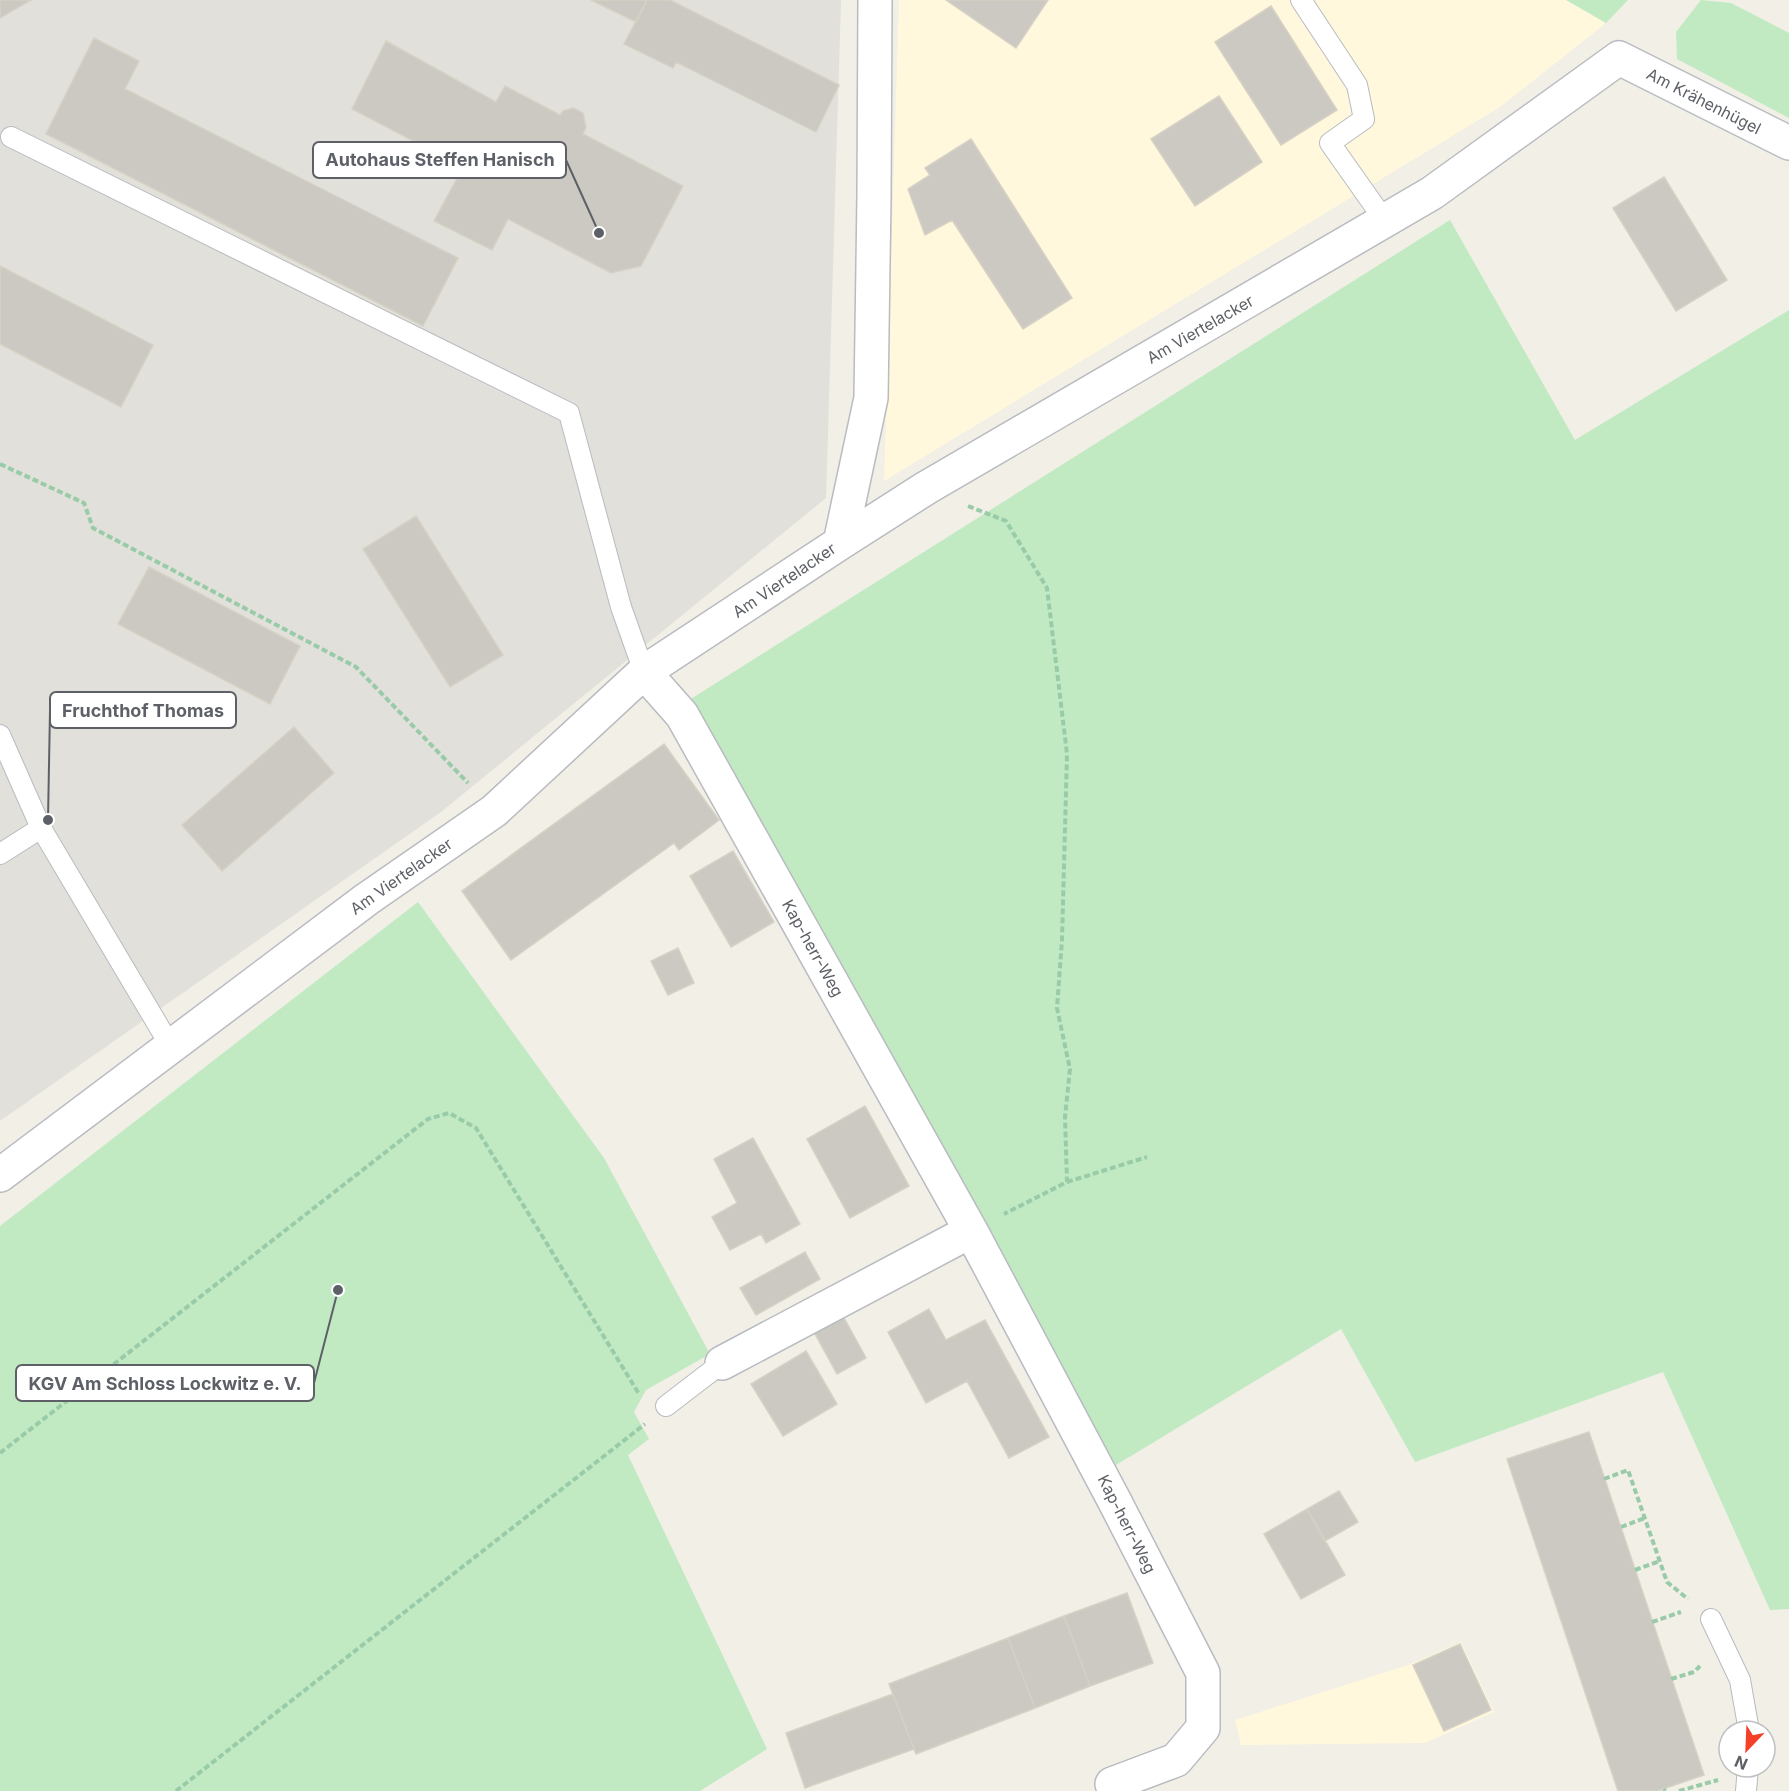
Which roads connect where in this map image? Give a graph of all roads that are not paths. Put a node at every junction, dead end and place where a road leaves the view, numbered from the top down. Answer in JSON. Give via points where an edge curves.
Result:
{"nodes":[{"id":1,"x":875,"y":0,"type":"edge"},
{"id":2,"x":1301,"y":0,"type":"edge"},
{"id":3,"x":1619,"y":58,"type":"joint"},
{"id":4,"x":11,"y":137,"type":"dead end"},
{"id":5,"x":1789,"y":144,"type":"edge"},
{"id":6,"x":1385,"y":221,"type":"junction"},
{"id":7,"x":840,"y":543,"type":"junction"},
{"id":8,"x":644,"y":672,"type":"junction"},
{"id":9,"x":0,"y":735,"type":"edge"},
{"id":10,"x":41,"y":828,"type":"junction"},
{"id":11,"x":0,"y":854,"type":"edge"},
{"id":12,"x":171,"y":1047,"type":"junction"},
{"id":13,"x":0,"y":1175,"type":"edge"},
{"id":14,"x":971,"y":1231,"type":"junction"},
{"id":15,"x":722,"y":1364,"type":"joint"},
{"id":16,"x":666,"y":1406,"type":"road end"},
{"id":17,"x":1704,"y":1613,"type":"road end"},
{"id":18,"x":1747,"y":1719,"type":"edge"},
{"id":19,"x":1112,"y":1784,"type":"dead end"}],
"edges":[{"from":1,"to":7,"type":"street","via":[[871,398]]},
{"from":2,"to":6,"type":"lane","via":[[1357,85],[1364,119],[1330,143]]},
{"from":3,"to":5,"type":"street","name":"Am Krähenhügel"},
{"from":3,"to":6,"type":"street","name":"Am Viertelacker","via":[[1432,194]]},
{"from":4,"to":8,"type":"lane","via":[[569,413],[621,607]]},
{"from":6,"to":7,"type":"street","name":"Am Viertelacker","via":[[926,488]]},
{"from":7,"to":8,"type":"street","name":"Am Viertelacker"},
{"from":8,"to":12,"type":"street","name":"Am Viertelacker","via":[[494,811],[367,899]]},
{"from":8,"to":14,"type":"street","name":"Kap-herr-Weg","via":[[682,715]]},
{"from":9,"to":10,"type":"lane"},
{"from":10,"to":11,"type":"lane"},
{"from":10,"to":12,"type":"lane"},
{"from":12,"to":13,"type":"street","name":"Am Viertelacker"},
{"from":14,"to":15,"type":"street"},
{"from":14,"to":19,"type":"street","name":"Kap-herr-Weg","via":[[1203,1673],[1203,1728],[1176,1760]]},
{"from":15,"to":16,"type":"lane"},
{"from":17,"to":18,"type":"lane","via":[[1740,1680]]}]}
